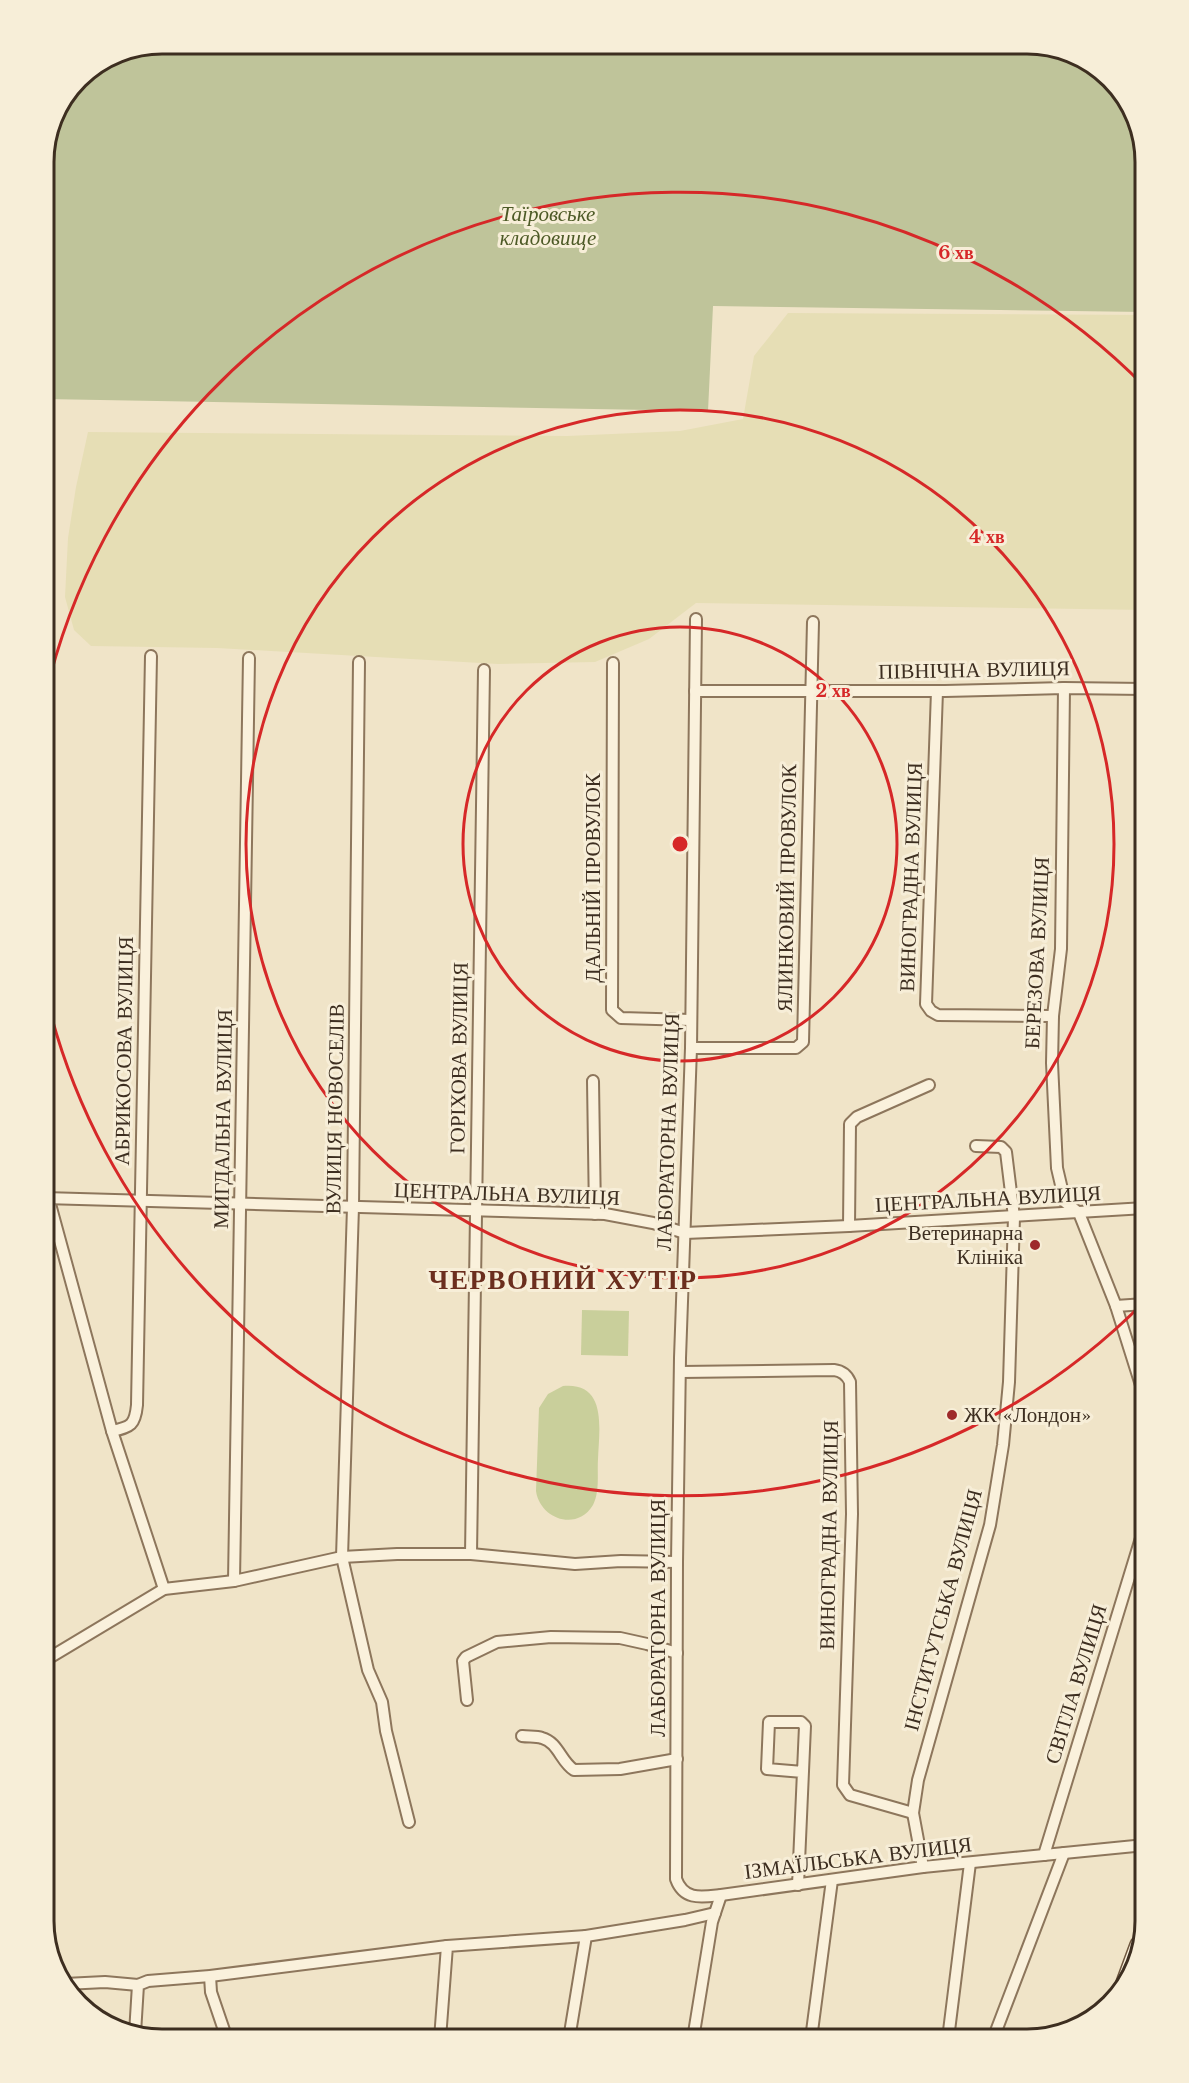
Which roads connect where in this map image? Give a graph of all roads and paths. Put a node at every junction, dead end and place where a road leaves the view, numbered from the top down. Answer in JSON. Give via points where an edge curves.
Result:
{"nodes":[{"id":1,"x":696,"y":619,"type":"dead end"},
{"id":2,"x":813,"y":621,"type":"dead end"},
{"id":3,"x":151,"y":656,"type":"dead end"},
{"id":4,"x":249,"y":658,"type":"dead end"},
{"id":5,"x":359,"y":662,"type":"dead end"},
{"id":6,"x":613,"y":663,"type":"dead end"},
{"id":7,"x":484,"y":670,"type":"dead end"},
{"id":8,"x":1064,"y":688,"type":"junction"},
{"id":9,"x":1135,"y":689,"type":"edge"},
{"id":10,"x":810,"y":690,"type":"junction"},
{"id":11,"x":695,"y":691,"type":"junction"},
{"id":12,"x":937,"y":691,"type":"junction"},
{"id":13,"x":1053,"y":1016,"type":"junction"},
{"id":14,"x":692,"y":1020,"type":"junction"},
{"id":15,"x":691,"y":1048,"type":"junction"},
{"id":16,"x":593,"y":1081,"type":"dead end"},
{"id":17,"x":928,"y":1085,"type":"dead end"},
{"id":18,"x":976,"y":1146,"type":"dead end"},
{"id":19,"x":54,"y":1198,"type":"edge"},
{"id":20,"x":141,"y":1200,"type":"junction"},
{"id":21,"x":241,"y":1203,"type":"junction"},
{"id":22,"x":353,"y":1207,"type":"junction"},
{"id":23,"x":1135,"y":1209,"type":"edge"},
{"id":24,"x":476,"y":1211,"type":"junction"},
{"id":25,"x":1078,"y":1213,"type":"junction"},
{"id":26,"x":595,"y":1214,"type":"junction"},
{"id":27,"x":1014,"y":1217,"type":"junction"},
{"id":28,"x":849,"y":1226,"type":"junction"},
{"id":29,"x":54,"y":1227,"type":"edge"},
{"id":30,"x":685,"y":1233,"type":"junction"},
{"id":31,"x":1135,"y":1305,"type":"edge"},
{"id":32,"x":1116,"y":1306,"type":"junction"},
{"id":33,"x":1135,"y":1364,"type":"edge"},
{"id":34,"x":681,"y":1372,"type":"junction"},
{"id":35,"x":111,"y":1431,"type":"junction"},
{"id":36,"x":471,"y":1554,"type":"junction"},
{"id":37,"x":342,"y":1557,"type":"junction"},
{"id":38,"x":1135,"y":1561,"type":"edge"},
{"id":39,"x":677,"y":1562,"type":"junction"},
{"id":40,"x":234,"y":1581,"type":"junction"},
{"id":41,"x":164,"y":1589,"type":"junction"},
{"id":42,"x":677,"y":1653,"type":"junction"},
{"id":43,"x":54,"y":1655,"type":"edge"},
{"id":44,"x":467,"y":1700,"type":"dead end"},
{"id":45,"x":522,"y":1736,"type":"dead end"},
{"id":46,"x":677,"y":1759,"type":"junction"},
{"id":47,"x":803,"y":1772,"type":"junction"},
{"id":48,"x":913,"y":1813,"type":"junction"},
{"id":49,"x":409,"y":1822,"type":"dead end"},
{"id":50,"x":1135,"y":1846,"type":"edge"},
{"id":51,"x":1064,"y":1853,"type":"junction"},
{"id":52,"x":1044,"y":1855,"type":"junction"},
{"id":53,"x":970,"y":1863,"type":"junction"},
{"id":54,"x":924,"y":1868,"type":"junction"},
{"id":55,"x":832,"y":1880,"type":"junction"},
{"id":56,"x":798,"y":1885,"type":"junction"},
{"id":57,"x":721,"y":1896,"type":"junction"},
{"id":58,"x":715,"y":1913,"type":"junction"},
{"id":59,"x":586,"y":1936,"type":"junction"},
{"id":60,"x":447,"y":1946,"type":"junction"},
{"id":61,"x":210,"y":1976,"type":"junction"},
{"id":62,"x":74,"y":1984,"type":"edge"},
{"id":63,"x":137,"y":1990,"type":"junction"},
{"id":64,"x":135,"y":2025,"type":"edge"},
{"id":65,"x":224,"y":2029,"type":"edge"},
{"id":66,"x":441,"y":2029,"type":"edge"},
{"id":67,"x":571,"y":2029,"type":"edge"},
{"id":68,"x":695,"y":2029,"type":"edge"},
{"id":69,"x":812,"y":2029,"type":"edge"},
{"id":70,"x":949,"y":2029,"type":"edge"},
{"id":71,"x":997,"y":2029,"type":"edge"}],
"edges":[{"from":1,"to":11,"type":"street","name":"ЛАБОРАТОРНА ВУЛИЦЯ"},
{"from":2,"to":10,"type":"street","name":"ЯЛИНКОВИЙ ПРОВУЛОК"},
{"from":3,"to":20,"type":"street","name":"АБРИКОСОВА ВУЛИЦЯ"},
{"from":4,"to":21,"type":"street","name":"МИГДАЛЬНА ВУЛИЦЯ"},
{"from":5,"to":22,"type":"street","name":"ВУЛИЦЯ НОВОСЕЛІВ"},
{"from":6,"to":14,"type":"street","name":"ДАЛЬНІЙ ПРОВУЛОК","via":[[612,1010],[621,1018]]},
{"from":7,"to":24,"type":"street","name":"ГОРІХОВА ВУЛИЦЯ"},
{"from":8,"to":9,"type":"street","name":"ПІВНІЧНА ВУЛИЦЯ"},
{"from":8,"to":12,"type":"street","name":"ПІВНІЧНА ВУЛИЦЯ"},
{"from":8,"to":13,"type":"street","name":"БЕРЕЗОВА ВУЛИЦЯ","via":[[1061,949]]},
{"from":10,"to":11,"type":"street","name":"ПІВНІЧНА ВУЛИЦЯ"},
{"from":10,"to":12,"type":"street","name":"ПІВНІЧНА ВУЛИЦЯ"},
{"from":10,"to":15,"type":"street","name":"ЯЛИНКОВИЙ ПРОВУЛОК","via":[[802,1042],[796,1048]]},
{"from":11,"to":14,"type":"street","name":"ЛАБОРАТОРНА ВУЛИЦЯ"},
{"from":12,"to":13,"type":"street","name":"ВИНОГРАДНА ВУЛИЦЯ","via":[[928,1008],[938,1015]]},
{"from":13,"to":25,"type":"street","name":"БЕРЕЗОВА ВУЛИЦЯ","via":[[1052,1095],[1057,1168],[1065,1202]]},
{"from":14,"to":15,"type":"street","name":"ЛАБОРАТОРНА ВУЛИЦЯ"},
{"from":15,"to":30,"type":"street","name":"ЛАБОРАТОРНА ВУЛИЦЯ"},
{"from":16,"to":26,"type":"street"},
{"from":17,"to":28,"type":"street","via":[[857,1117],[850,1124]]},
{"from":18,"to":27,"type":"street","name":"ІНСТИТУТСЬКА ВУЛИЦЯ","via":[[1001,1147],[1006,1152]]},
{"from":19,"to":20,"type":"street","name":"ЦЕНТРАЛЬНА ВУЛИЦЯ"},
{"from":20,"to":21,"type":"street","name":"ЦЕНТРАЛЬНА ВУЛИЦЯ"},
{"from":20,"to":35,"type":"street","name":"АБРИКОСОВА ВУЛИЦЯ","via":[[138,1404],[133,1424]]},
{"from":21,"to":22,"type":"street","name":"ЦЕНТРАЛЬНА ВУЛИЦЯ"},
{"from":21,"to":40,"type":"street","name":"МИГДАЛЬНА ВУЛИЦЯ"},
{"from":22,"to":24,"type":"street","name":"ЦЕНТРАЛЬНА ВУЛИЦЯ"},
{"from":22,"to":37,"type":"street","name":"ВУЛИЦЯ НОВОСЕЛІВ"},
{"from":23,"to":25,"type":"street","name":"ЦЕНТРАЛЬНА ВУЛИЦЯ"},
{"from":24,"to":26,"type":"street","name":"ЦЕНТРАЛЬНА ВУЛИЦЯ"},
{"from":24,"to":36,"type":"street","name":"ГОРІХОВА ВУЛИЦЯ"},
{"from":25,"to":27,"type":"street","name":"ЦЕНТРАЛЬНА ВУЛИЦЯ"},
{"from":25,"to":32,"type":"street"},
{"from":26,"to":30,"type":"street","name":"ЦЕНТРАЛЬНА ВУЛИЦЯ","via":[[653,1223]]},
{"from":27,"to":28,"type":"street","name":"ЦЕНТРАЛЬНА ВУЛИЦЯ"},
{"from":27,"to":48,"type":"street","name":"ІНСТИТУТСЬКА ВУЛИЦЯ","via":[[1009,1382],[990,1525],[922,1759]]},
{"from":28,"to":30,"type":"street","name":"ЦЕНТРАЛЬНА ВУЛИЦЯ"},
{"from":29,"to":35,"type":"street"},
{"from":30,"to":34,"type":"street","name":"ЛАБОРАТОРНА ВУЛИЦЯ"},
{"from":31,"to":32,"type":"street"},
{"from":32,"to":33,"type":"street"},
{"from":34,"to":39,"type":"street","name":"ЛАБОРАТОРНА ВУЛИЦЯ"},
{"from":34,"to":48,"type":"street","name":"ВИНОГРАДНА ВУЛИЦЯ","via":[[834,1370],[844,1373],[850,1382],[852,1514],[843,1785],[850,1795]]},
{"from":35,"to":41,"type":"street"},
{"from":36,"to":37,"type":"street"},
{"from":36,"to":39,"type":"street","via":[[575,1564]]},
{"from":37,"to":40,"type":"street"},
{"from":37,"to":49,"type":"street","name":"ВУЛИЦЯ НОВОСЕЛІВ","via":[[368,1670],[382,1702]]},
{"from":38,"to":52,"type":"street","name":"СВІТЛА ВУЛИЦЯ"},
{"from":39,"to":42,"type":"street","name":"ЛАБОРАТОРНА ВУЛИЦЯ"},
{"from":40,"to":41,"type":"street"},
{"from":41,"to":43,"type":"street"},
{"from":42,"to":44,"type":"street","via":[[621,1638],[551,1637],[497,1642],[463,1661]]},
{"from":42,"to":46,"type":"street","name":"ЛАБОРАТОРНА ВУЛИЦЯ"},
{"from":45,"to":46,"type":"street","via":[[547,1740],[574,1770]]},
{"from":46,"to":57,"type":"street","name":"ЛАБОРАТОРНА ВУЛИЦЯ","via":[[676,1879],[694,1898]]},
{"from":47,"to":47,"type":"street","via":[[767,1769],[769,1722],[801,1722],[805,1726]]},
{"from":47,"to":56,"type":"street"},
{"from":48,"to":54,"type":"street","name":"ІНСТИТУТСЬКА ВУЛИЦЯ"},
{"from":50,"to":51,"type":"street","name":"ІЗМАЇЛЬСЬКА ВУЛИЦЯ"},
{"from":51,"to":52,"type":"street","name":"ІЗМАЇЛЬСЬКА ВУЛИЦЯ"},
{"from":51,"to":71,"type":"street"},
{"from":52,"to":53,"type":"street","name":"ІЗМАЇЛЬСЬКА ВУЛИЦЯ"},
{"from":53,"to":54,"type":"street","name":"ІЗМАЇЛЬСЬКА ВУЛИЦЯ"},
{"from":53,"to":70,"type":"street"},
{"from":54,"to":55,"type":"street","name":"ІЗМАЇЛЬСЬКА ВУЛИЦЯ"},
{"from":55,"to":56,"type":"street","name":"ІЗМАЇЛЬСЬКА ВУЛИЦЯ"},
{"from":55,"to":69,"type":"street"},
{"from":56,"to":57,"type":"street","name":"ІЗМАЇЛЬСЬКА ВУЛИЦЯ"},
{"from":57,"to":58,"type":"street","name":"ІЗМАЇЛЬСЬКА ВУЛИЦЯ"},
{"from":58,"to":59,"type":"street"},
{"from":58,"to":68,"type":"street","name":"ІЗМАЇЛЬСЬКА ВУЛИЦЯ"},
{"from":59,"to":60,"type":"street"},
{"from":59,"to":67,"type":"street"},
{"from":60,"to":61,"type":"street"},
{"from":60,"to":66,"type":"street"},
{"from":61,"to":63,"type":"street","via":[[148,1981]]},
{"from":61,"to":65,"type":"street","via":[[211,1992]]},
{"from":62,"to":63,"type":"street","via":[[105,1983]]},
{"from":63,"to":64,"type":"street"}]}
